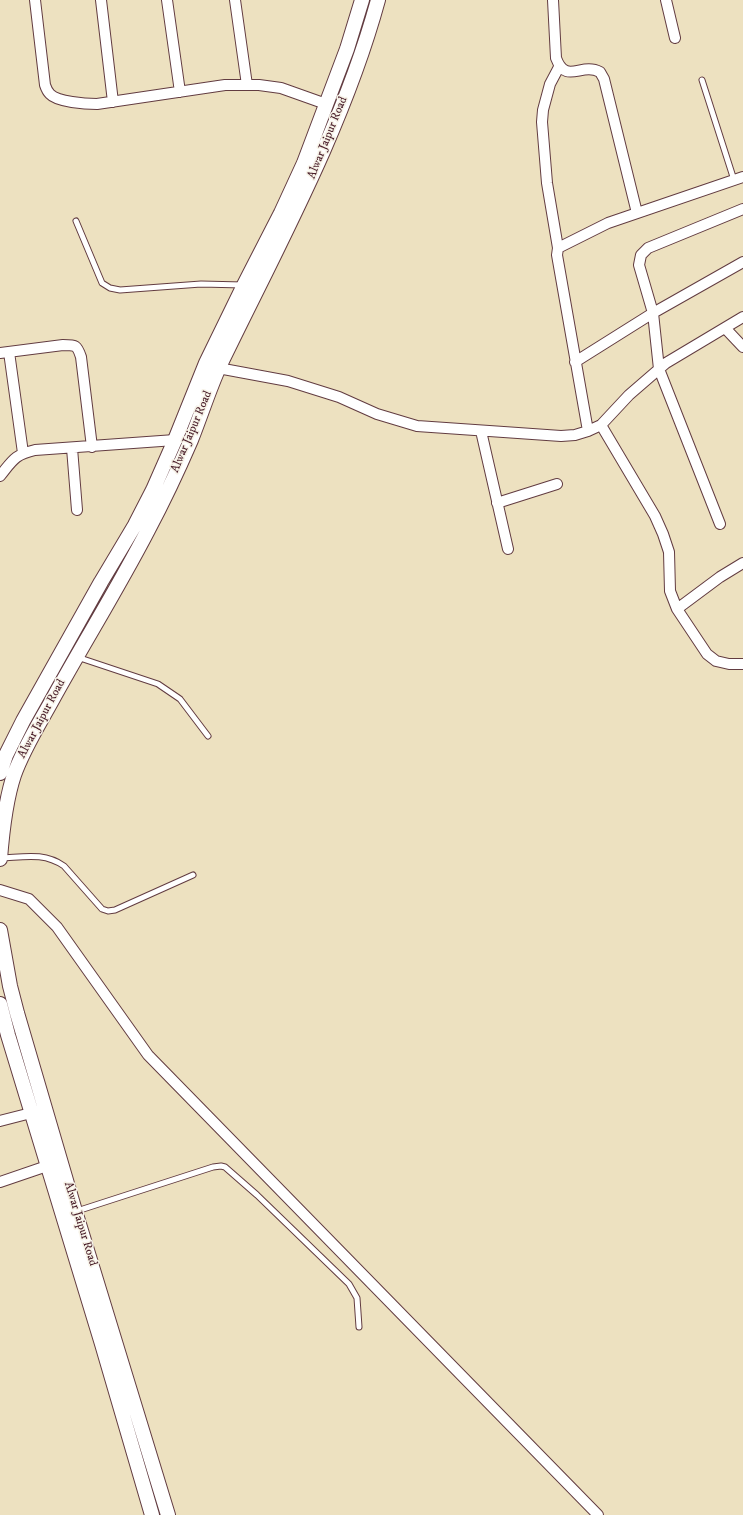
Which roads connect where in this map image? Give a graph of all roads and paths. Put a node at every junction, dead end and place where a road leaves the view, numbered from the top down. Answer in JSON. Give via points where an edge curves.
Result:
{"nodes":[{"id":1,"x":35,"y":0,"type":"edge"},
{"id":2,"x":101,"y":0,"type":"edge"},
{"id":3,"x":167,"y":0,"type":"edge"},
{"id":4,"x":236,"y":0,"type":"edge"},
{"id":5,"x":362,"y":0,"type":"edge"},
{"id":6,"x":378,"y":0,"type":"edge"},
{"id":7,"x":553,"y":0,"type":"edge"},
{"id":8,"x":666,"y":0,"type":"edge"},
{"id":9,"x":675,"y":38,"type":"dead end"},
{"id":10,"x":559,"y":67,"type":"junction"},
{"id":11,"x":702,"y":80,"type":"dead end"},
{"id":12,"x":247,"y":85,"type":"junction"},
{"id":13,"x":180,"y":92,"type":"junction"},
{"id":14,"x":113,"y":102,"type":"junction"},
{"id":15,"x":326,"y":104,"type":"junction"},
{"id":16,"x":738,"y":178,"type":"edge"},
{"id":17,"x":743,"y":209,"type":"edge"},
{"id":18,"x":637,"y":213,"type":"junction"},
{"id":19,"x":76,"y":221,"type":"dead end"},
{"id":20,"x":558,"y":248,"type":"junction"},
{"id":21,"x":743,"y":262,"type":"edge"},
{"id":22,"x":244,"y":285,"type":"junction"},
{"id":23,"x":653,"y":313,"type":"junction"},
{"id":24,"x":743,"y":317,"type":"edge"},
{"id":25,"x":725,"y":328,"type":"junction"},
{"id":26,"x":743,"y":347,"type":"edge"},
{"id":27,"x":5,"y":353,"type":"edge"},
{"id":28,"x":575,"y":362,"type":"junction"},
{"id":29,"x":212,"y":366,"type":"junction"},
{"id":30,"x":659,"y":368,"type":"junction"},
{"id":31,"x":601,"y":425,"type":"junction"},
{"id":32,"x":481,"y":431,"type":"junction"},
{"id":33,"x":588,"y":431,"type":"junction"},
{"id":34,"x":175,"y":440,"type":"junction"},
{"id":35,"x":92,"y":447,"type":"junction"},
{"id":36,"x":72,"y":448,"type":"junction"},
{"id":37,"x":23,"y":453,"type":"junction"},
{"id":38,"x":0,"y":476,"type":"edge"},
{"id":39,"x":557,"y":484,"type":"dead end"},
{"id":40,"x":497,"y":503,"type":"junction"},
{"id":41,"x":77,"y":510,"type":"dead end"},
{"id":42,"x":720,"y":524,"type":"dead end"},
{"id":43,"x":508,"y":549,"type":"dead end"},
{"id":44,"x":743,"y":563,"type":"edge"},
{"id":45,"x":677,"y":609,"type":"junction"},
{"id":46,"x":76,"y":657,"type":"junction"},
{"id":47,"x":743,"y":664,"type":"edge"},
{"id":48,"x":208,"y":736,"type":"dead end"},
{"id":49,"x":0,"y":773,"type":"edge"},
{"id":50,"x":5,"y":796,"type":"edge"},
{"id":51,"x":0,"y":858,"type":"edge"},
{"id":52,"x":193,"y":875,"type":"dead end"},
{"id":53,"x":0,"y":890,"type":"edge"},
{"id":54,"x":0,"y":930,"type":"edge"},
{"id":55,"x":0,"y":1004,"type":"edge"},
{"id":56,"x":31,"y":1113,"type":"junction"},
{"id":57,"x":0,"y":1121,"type":"edge"},
{"id":58,"x":55,"y":1142,"type":"junction"},
{"id":59,"x":41,"y":1146,"type":"junction"},
{"id":60,"x":47,"y":1166,"type":"junction"},
{"id":61,"x":0,"y":1182,"type":"edge"},
{"id":62,"x":75,"y":1211,"type":"junction"},
{"id":63,"x":359,"y":1327,"type":"dead end"},
{"id":64,"x":152,"y":1515,"type":"edge"},
{"id":65,"x":168,"y":1515,"type":"edge"},
{"id":66,"x":598,"y":1515,"type":"edge"}],
"edges":[{"from":1,"to":14,"type":"street","via":[[45,85],[49,93],[56,98],[86,104]]},
{"from":2,"to":14,"type":"street"},
{"from":3,"to":13,"type":"street"},
{"from":4,"to":12,"type":"street"},
{"from":5,"to":15,"type":"main road","name":"Alwar Jaipur Road"},
{"from":6,"to":29,"type":"main road","name":"Alwar Jaipur Road","via":[[357,67],[304,197]]},
{"from":7,"to":10,"type":"street","via":[[556,58]]},
{"from":8,"to":9,"type":"street"},
{"from":10,"to":18,"type":"street","via":[[568,72],[591,69],[600,72],[604,79]]},
{"from":10,"to":20,"type":"street","via":[[550,84],[542,122],[547,183]]},
{"from":11,"to":16,"type":"lane"},
{"from":12,"to":13,"type":"street","via":[[225,85]]},
{"from":12,"to":15,"type":"street","via":[[281,88]]},
{"from":13,"to":14,"type":"street"},
{"from":15,"to":22,"type":"main road","name":"Alwar Jaipur Road","via":[[304,163]]},
{"from":16,"to":18,"type":"street"},
{"from":17,"to":23,"type":"street","via":[[648,248],[641,255],[639,265]]},
{"from":18,"to":20,"type":"street","via":[[608,223]]},
{"from":19,"to":22,"type":"lane","via":[[102,283],[110,288],[120,290],[201,284]]},
{"from":20,"to":28,"type":"street","via":[[557,255]]},
{"from":21,"to":23,"type":"street"},
{"from":22,"to":29,"type":"main road","name":"Alwar Jaipur Road"},
{"from":23,"to":28,"type":"street"},
{"from":23,"to":30,"type":"street"},
{"from":24,"to":25,"type":"street"},
{"from":25,"to":26,"type":"street"},
{"from":25,"to":30,"type":"street"},
{"from":27,"to":35,"type":"street","via":[[63,344],[78,348]]},
{"from":27,"to":37,"type":"street"},
{"from":28,"to":33,"type":"street"},
{"from":29,"to":32,"type":"street","via":[[288,381],[340,396],[377,414],[417,426]]},
{"from":29,"to":34,"type":"main road","name":"Alwar Jaipur Road"},
{"from":29,"to":46,"type":"main road","name":"Alwar Jaipur Road","via":[[191,439],[149,528]]},
{"from":30,"to":31,"type":"street"},
{"from":30,"to":42,"type":"street"},
{"from":31,"to":33,"type":"street"},
{"from":31,"to":45,"type":"street","via":[[663,534],[669,552],[670,591]]},
{"from":32,"to":33,"type":"street","via":[[561,436]]},
{"from":32,"to":40,"type":"street"},
{"from":34,"to":35,"type":"street"},
{"from":34,"to":49,"type":"main road","name":"Alwar Jaipur Road","via":[[135,526],[23,721]]},
{"from":35,"to":36,"type":"street"},
{"from":36,"to":37,"type":"street"},
{"from":36,"to":41,"type":"street"},
{"from":37,"to":38,"type":"street","via":[[17,456]]},
{"from":39,"to":40,"type":"street"},
{"from":40,"to":43,"type":"street"},
{"from":44,"to":45,"type":"street"},
{"from":45,"to":47,"type":"street","via":[[707,654],[716,661]]},
{"from":46,"to":48,"type":"lane","via":[[158,684],[180,699]]},
{"from":46,"to":50,"type":"main road","name":"Alwar Jaipur Road","via":[[22,755]]},
{"from":50,"to":51,"type":"main road","name":"Alwar Jaipur Road"},
{"from":51,"to":52,"type":"lane","via":[[40,856],[58,862],[102,909],[108,911]]},
{"from":53,"to":66,"type":"street","via":[[29,899],[57,927],[148,1055]]},
{"from":54,"to":58,"type":"main road","name":"Alwar Jaipur Road","via":[[12,993]]},
{"from":55,"to":56,"type":"main road","name":"Alwar Jaipur Road"},
{"from":56,"to":57,"type":"street"},
{"from":56,"to":59,"type":"main road","name":"Alwar Jaipur Road"},
{"from":58,"to":59,"type":"main road"},
{"from":58,"to":62,"type":"main road","name":"Alwar Jaipur Road"},
{"from":59,"to":60,"type":"main road","name":"Alwar Jaipur Road"},
{"from":60,"to":61,"type":"street"},
{"from":60,"to":64,"type":"main road","name":"Alwar Jaipur Road"},
{"from":62,"to":63,"type":"lane","via":[[213,1167],[225,1167],[349,1284],[357,1298]]},
{"from":62,"to":65,"type":"main road","name":"Alwar Jaipur Road"}]}
